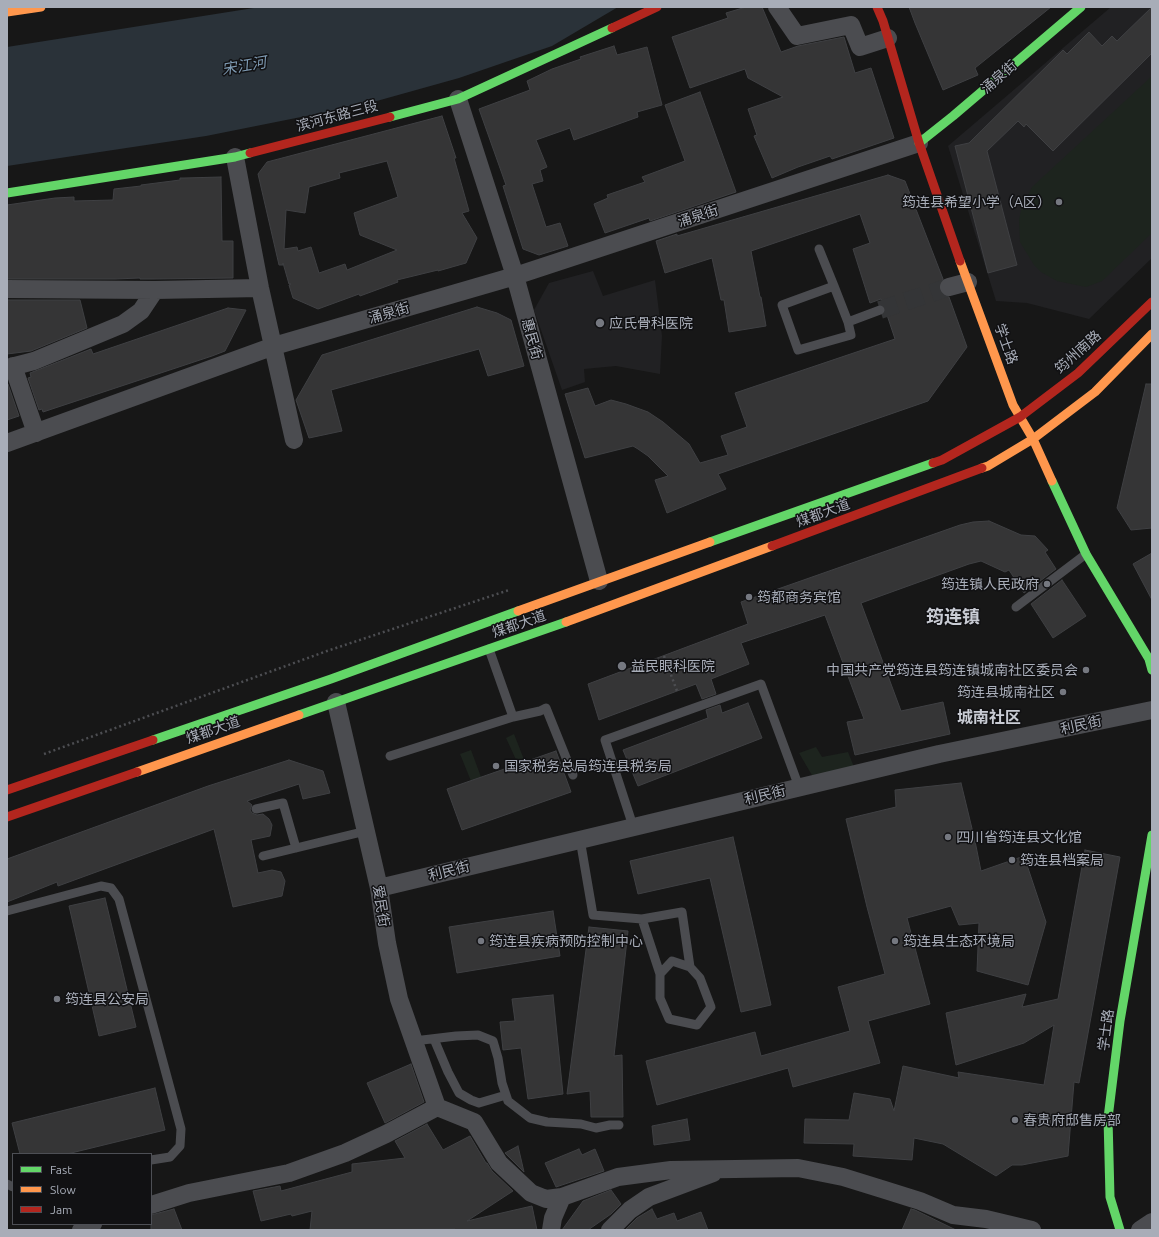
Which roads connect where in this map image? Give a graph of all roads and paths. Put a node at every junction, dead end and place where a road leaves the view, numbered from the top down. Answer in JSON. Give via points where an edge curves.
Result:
{"nodes":[{"id":1,"x":41,"y":7,"type":"edge"},
{"id":2,"x":657,"y":7,"type":"edge"},
{"id":3,"x":777,"y":7,"type":"edge"},
{"id":4,"x":877,"y":7,"type":"edge"},
{"id":5,"x":1080,"y":7,"type":"edge"},
{"id":6,"x":7,"y":12,"type":"edge"},
{"id":7,"x":888,"y":38,"type":"junction"},
{"id":8,"x":458,"y":99,"type":"junction"},
{"id":9,"x":920,"y":143,"type":"junction"},
{"id":10,"x":235,"y":157,"type":"junction"},
{"id":11,"x":7,"y":194,"type":"edge"},
{"id":12,"x":819,"y":250,"type":"dead end"},
{"id":13,"x":515,"y":276,"type":"junction"},
{"id":14,"x":968,"y":282,"type":"junction"},
{"id":15,"x":834,"y":286,"type":"junction"},
{"id":16,"x":949,"y":287,"type":"tunnel mouth"},
{"id":17,"x":7,"y":288,"type":"edge"},
{"id":18,"x":260,"y":288,"type":"junction"},
{"id":19,"x":155,"y":290,"type":"junction"},
{"id":20,"x":1152,"y":302,"type":"edge"},
{"id":21,"x":880,"y":310,"type":"tunnel mouth"},
{"id":22,"x":848,"y":322,"type":"junction"},
{"id":23,"x":1152,"y":334,"type":"edge"},
{"id":24,"x":274,"y":346,"type":"junction"},
{"id":25,"x":10,"y":367,"type":"edge"},
{"id":26,"x":1020,"y":417,"type":"junction"},
{"id":27,"x":36,"y":433,"type":"junction"},
{"id":28,"x":1033,"y":439,"type":"junction"},
{"id":29,"x":294,"y":440,"type":"dead end"},
{"id":30,"x":7,"y":443,"type":"edge"},
{"id":31,"x":1086,"y":554,"type":"junction"},
{"id":32,"x":599,"y":581,"type":"junction"},
{"id":33,"x":1016,"y":607,"type":"dead end"},
{"id":34,"x":489,"y":649,"type":"junction"},
{"id":35,"x":664,"y":656,"type":"dead end"},
{"id":36,"x":1152,"y":670,"type":"edge"},
{"id":37,"x":333,"y":691,"type":"junction"},
{"id":38,"x":677,"y":691,"type":"dead end"},
{"id":39,"x":1152,"y":710,"type":"edge"},
{"id":40,"x":513,"y":718,"type":"junction"},
{"id":41,"x":390,"y":756,"type":"dead end"},
{"id":42,"x":573,"y":775,"type":"dead end"},
{"id":43,"x":800,"y":787,"type":"junction"},
{"id":44,"x":7,"y":790,"type":"edge"},
{"id":45,"x":256,"y":809,"type":"dead end"},
{"id":46,"x":7,"y":817,"type":"edge"},
{"id":47,"x":633,"y":826,"type":"junction"},
{"id":48,"x":366,"y":831,"type":"junction"},
{"id":49,"x":1152,"y":835,"type":"edge"},
{"id":50,"x":580,"y":839,"type":"junction"},
{"id":51,"x":296,"y":848,"type":"junction"},
{"id":52,"x":262,"y":856,"type":"dead end"},
{"id":53,"x":379,"y":888,"type":"junction"},
{"id":54,"x":7,"y":911,"type":"edge"},
{"id":55,"x":642,"y":919,"type":"junction"},
{"id":56,"x":690,"y":967,"type":"junction"},
{"id":57,"x":660,"y":974,"type":"junction"},
{"id":58,"x":434,"y":1039,"type":"junction"},
{"id":59,"x":414,"y":1041,"type":"junction"},
{"id":60,"x":506,"y":1095,"type":"junction"},
{"id":61,"x":437,"y":1107,"type":"junction"},
{"id":62,"x":619,"y":1125,"type":"dead end"},
{"id":63,"x":152,"y":1160,"type":"edge"},
{"id":64,"x":725,"y":1169,"type":"junction"},
{"id":65,"x":562,"y":1197,"type":"junction"},
{"id":66,"x":152,"y":1205,"type":"edge"},
{"id":67,"x":1152,"y":1222,"type":"edge"},
{"id":68,"x":91,"y":1225,"type":"edge"},
{"id":69,"x":81,"y":1230,"type":"edge"},
{"id":70,"x":551,"y":1230,"type":"edge"},
{"id":71,"x":610,"y":1230,"type":"edge"},
{"id":72,"x":1032,"y":1230,"type":"edge"},
{"id":73,"x":1120,"y":1230,"type":"edge"},
{"id":74,"x":1140,"y":1230,"type":"edge"}],
"edges":[{"from":1,"to":6,"type":"main road"},
{"from":2,"to":8,"type":"main road","name":"滨河东路三段"},
{"from":3,"to":7,"type":"street","via":[[796,36],[851,26],[860,47]]},
{"from":4,"to":7,"type":"main road","name":"学士路"},
{"from":5,"to":9,"type":"main road","name":"涌泉街"},
{"from":7,"to":9,"type":"main road","name":"学士路"},
{"from":8,"to":10,"type":"main road","name":"滨河东路三段"},
{"from":8,"to":13,"type":"street","name":"惠民街"},
{"from":9,"to":13,"type":"street","name":"涌泉街"},
{"from":9,"to":14,"type":"main road","name":"学士路"},
{"from":10,"to":11,"type":"main road","name":"滨河东路三段"},
{"from":10,"to":18,"type":"street"},
{"from":12,"to":15,"type":"lane"},
{"from":13,"to":24,"type":"street","name":"涌泉街"},
{"from":13,"to":32,"type":"street","name":"惠民街"},
{"from":14,"to":16,"type":"street"},
{"from":14,"to":26,"type":"main road","name":"学士路","via":[[1013,405]]},
{"from":15,"to":22,"type":"lane"},
{"from":15,"to":22,"type":"lane","via":[[782,305],[798,350],[852,335]]},
{"from":17,"to":19,"type":"street"},
{"from":18,"to":19,"type":"street"},
{"from":18,"to":24,"type":"street"},
{"from":19,"to":25,"type":"street","via":[[141,311],[123,324],[34,361]]},
{"from":20,"to":26,"type":"main road","name":"筠州南路","via":[[1078,373]]},
{"from":21,"to":22,"type":"lane"},
{"from":23,"to":28,"type":"main road","via":[[1095,392]]},
{"from":24,"to":27,"type":"street","name":"涌泉街"},
{"from":24,"to":29,"type":"street"},
{"from":25,"to":27,"type":"street"},
{"from":26,"to":28,"type":"main road","name":"学士路"},
{"from":26,"to":32,"type":"main road","name":"煤都大道","via":[[942,460]]},
{"from":27,"to":30,"type":"street","name":"涌泉街"},
{"from":28,"to":31,"type":"main road","name":"学士路"},
{"from":28,"to":34,"type":"main road","name":"煤都大道","via":[[988,466]]},
{"from":31,"to":33,"type":"lane"},
{"from":31,"to":36,"type":"main road","name":"学士路","via":[[1149,659]]},
{"from":32,"to":37,"type":"main road","name":"煤都大道"},
{"from":34,"to":37,"type":"main road","name":"煤都大道"},
{"from":34,"to":40,"type":"lane"},
{"from":35,"to":38,"type":"path"},
{"from":37,"to":44,"type":"main road","name":"煤都大道"},
{"from":37,"to":46,"type":"main road","name":"煤都大道"},
{"from":37,"to":48,"type":"street","name":"爱民街"},
{"from":39,"to":43,"type":"street","name":"利民街","via":[[939,754]]},
{"from":40,"to":41,"type":"lane"},
{"from":40,"to":42,"type":"lane","via":[[546,708]]},
{"from":43,"to":47,"type":"street","name":"利民街"},
{"from":43,"to":47,"type":"lane","via":[[761,684],[605,740]]},
{"from":45,"to":51,"type":"lane","via":[[283,803]]},
{"from":47,"to":50,"type":"street","name":"利民街"},
{"from":48,"to":51,"type":"lane"},
{"from":48,"to":53,"type":"street","name":"爱民街"},
{"from":49,"to":73,"type":"main road","name":"学士路","via":[[1120,1021],[1108,1118],[1110,1197]]},
{"from":50,"to":53,"type":"street","name":"利民街"},
{"from":50,"to":55,"type":"lane","via":[[593,915]]},
{"from":51,"to":52,"type":"lane"},
{"from":53,"to":59,"type":"street","name":"爱民街","via":[[399,999]]},
{"from":54,"to":63,"type":"lane","via":[[101,886],[111,888],[119,898],[181,1129],[180,1146],[170,1157]]},
{"from":55,"to":56,"type":"lane","via":[[682,912]]},
{"from":55,"to":57,"type":"lane"},
{"from":56,"to":57,"type":"lane","via":[[672,961]]},
{"from":56,"to":57,"type":"lane","via":[[700,978],[711,1007],[697,1025],[669,1019],[660,998]]},
{"from":58,"to":59,"type":"lane"},
{"from":58,"to":60,"type":"lane","via":[[459,1093],[479,1103]]},
{"from":58,"to":60,"type":"lane","via":[[478,1035],[493,1041]]},
{"from":59,"to":61,"type":"street","name":"爱民街"},
{"from":60,"to":62,"type":"lane","via":[[508,1101],[530,1118],[596,1128]]},
{"from":61,"to":65,"type":"street","via":[[474,1122],[499,1163],[531,1193],[546,1199]]},
{"from":61,"to":66,"type":"street","via":[[345,1153],[289,1173],[190,1193]]},
{"from":64,"to":65,"type":"street","via":[[671,1170],[618,1177]]},
{"from":64,"to":71,"type":"street","via":[[649,1197],[630,1210]]},
{"from":64,"to":72,"type":"street","via":[[798,1168],[844,1177],[920,1201],[953,1215],[986,1219]]},
{"from":65,"to":70,"type":"street"},
{"from":67,"to":74,"type":"street"},
{"from":68,"to":69,"type":"street"}]}
